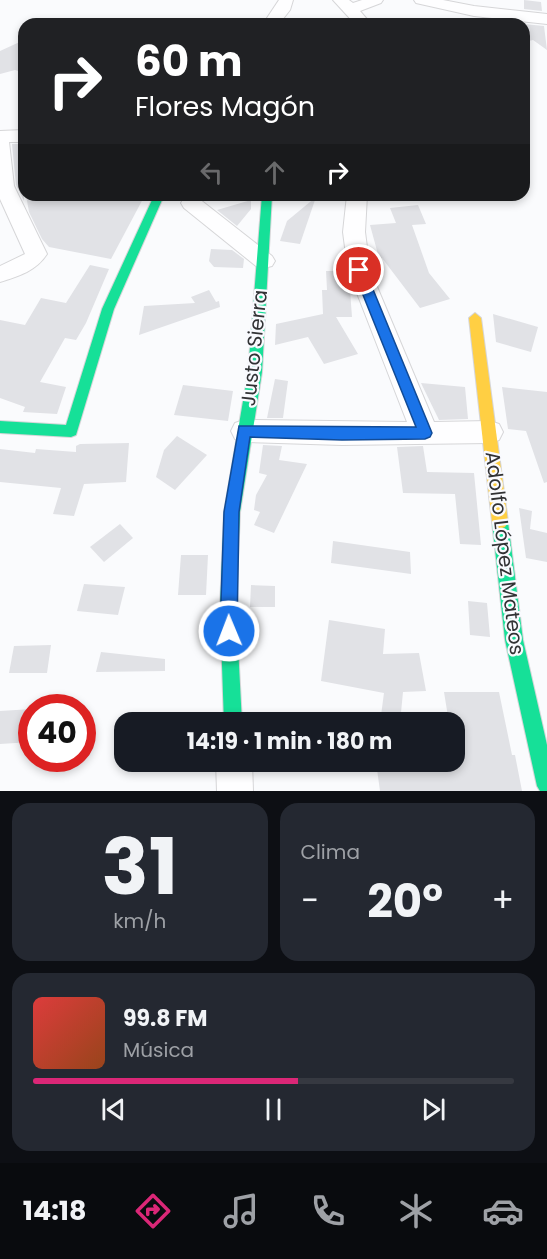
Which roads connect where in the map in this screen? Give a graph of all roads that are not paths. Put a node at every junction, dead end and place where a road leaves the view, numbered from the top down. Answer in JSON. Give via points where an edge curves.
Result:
{"nodes":[{"id":1,"x":286,"y":0,"type":"edge"},
{"id":2,"x":376,"y":0,"type":"edge"},
{"id":3,"x":422,"y":0,"type":"edge"},
{"id":4,"x":346,"y":4,"type":"edge"},
{"id":5,"x":276,"y":18,"type":"edge"},
{"id":6,"x":358,"y":18,"type":"edge"},
{"id":7,"x":547,"y":19,"type":"edge"},
{"id":8,"x":18,"y":136,"type":"edge"},
{"id":9,"x":0,"y":137,"type":"edge"},
{"id":10,"x":0,"y":143,"type":"edge"},
{"id":11,"x":2,"y":186,"type":"edge"},
{"id":12,"x":157,"y":201,"type":"edge"},
{"id":13,"x":267,"y":201,"type":"edge"},
{"id":14,"x":357,"y":201,"type":"edge"},
{"id":15,"x":191,"y":203,"type":"dead end"},
{"id":16,"x":264,"y":261,"type":"junction"},
{"id":17,"x":0,"y":274,"type":"edge"},
{"id":18,"x":475,"y":318,"type":"dead end"},
{"id":19,"x":0,"y":427,"type":"edge"},
{"id":20,"x":244,"y":430,"type":"junction"},
{"id":21,"x":489,"y":432,"type":"junction"},
{"id":22,"x":425,"y":433,"type":"junction"},
{"id":23,"x":233,"y":712,"type":"edge"},
{"id":24,"x":234,"y":772,"type":"edge"},
{"id":25,"x":547,"y":786,"type":"edge"},
{"id":26,"x":234,"y":791,"type":"edge"}],
"edges":[{"from":1,"to":5,"type":"street"},
{"from":2,"to":4,"type":"street"},
{"from":3,"to":7,"type":"street","via":[[467,10]]},
{"from":4,"to":6,"type":"street"},
{"from":8,"to":9,"type":"street"},
{"from":10,"to":11,"type":"street"},
{"from":11,"to":17,"type":"street","via":[[36,254],[28,263]]},
{"from":12,"to":19,"type":"street","via":[[108,309],[71,431]]},
{"from":13,"to":16,"type":"street","name":"Justo Sierra"},
{"from":14,"to":22,"type":"street","via":[[354,232],[359,270]]},
{"from":15,"to":16,"type":"street"},
{"from":16,"to":20,"type":"street","name":"Justo Sierra","via":[[255,372]]},
{"from":18,"to":21,"type":"street","name":"Adolfo López Mateos"},
{"from":20,"to":22,"type":"street"},
{"from":20,"to":23,"type":"street","name":"Justo Sierra","via":[[232,512],[228,609]]},
{"from":21,"to":22,"type":"street"},
{"from":21,"to":25,"type":"street","name":"Adolfo López Mateos","via":[[514,640]]},
{"from":24,"to":26,"type":"street"}]}
